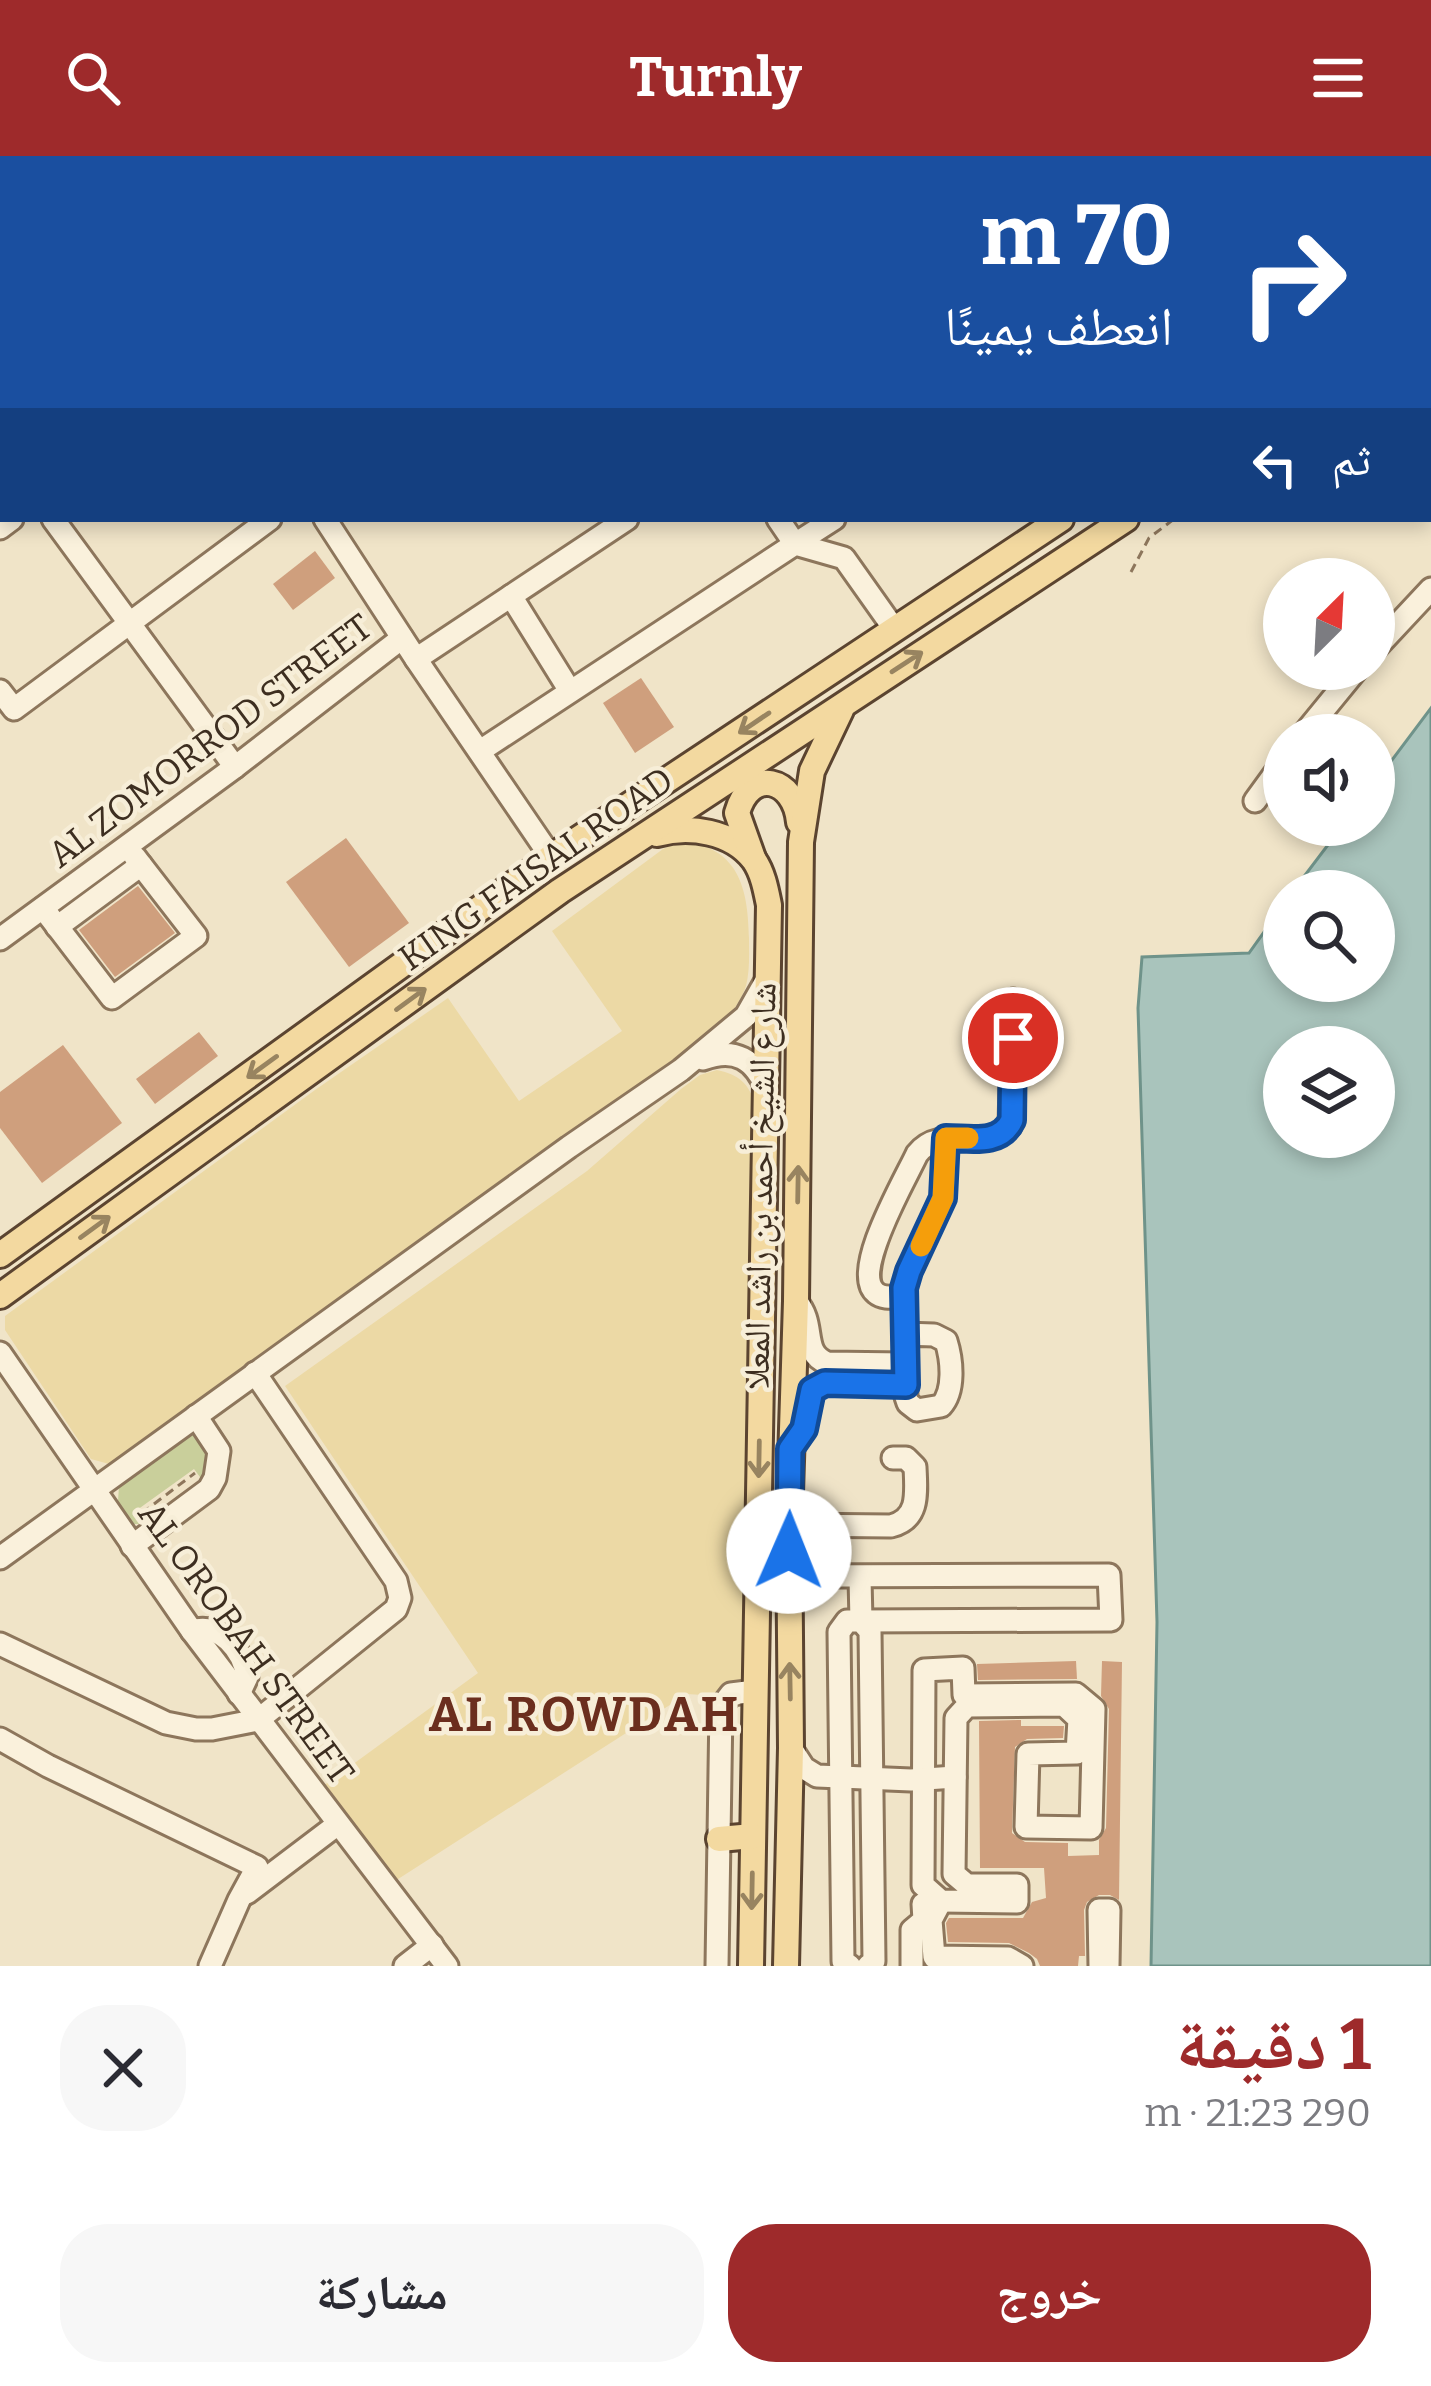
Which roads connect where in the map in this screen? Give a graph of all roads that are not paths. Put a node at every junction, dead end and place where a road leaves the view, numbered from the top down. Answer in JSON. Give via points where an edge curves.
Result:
{"nodes":[{"id":1,"x":55,"y":522,"type":"edge"},
{"id":2,"x":266,"y":522,"type":"edge"},
{"id":3,"x":327,"y":522,"type":"edge"},
{"id":4,"x":622,"y":522,"type":"edge"},
{"id":5,"x":780,"y":522,"type":"edge"},
{"id":6,"x":829,"y":522,"type":"edge"},
{"id":7,"x":1057,"y":522,"type":"edge"},
{"id":8,"x":1121,"y":522,"type":"edge"},
{"id":9,"x":795,"y":544,"type":"junction"},
{"id":10,"x":1431,"y":589,"type":"edge"},
{"id":11,"x":511,"y":596,"type":"junction"},
{"id":12,"x":129,"y":622,"type":"junction"},
{"id":13,"x":1395,"y":628,"type":"edge"},
{"id":14,"x":895,"y":630,"type":"junction"},
{"id":15,"x":402,"y":638,"type":"junction"},
{"id":16,"x":416,"y":659,"type":"junction"},
{"id":17,"x":1340,"y":690,"type":"edge"},
{"id":18,"x":0,"y":691,"type":"edge"},
{"id":19,"x":570,"y":691,"type":"junction"},
{"id":20,"x":844,"y":704,"type":"junction"},
{"id":21,"x":1321,"y":714,"type":"edge"},
{"id":22,"x":480,"y":751,"type":"junction"},
{"id":23,"x":235,"y":767,"type":"junction"},
{"id":24,"x":1263,"y":790,"type":"edge"},
{"id":25,"x":1255,"y":802,"type":"dead end"},
{"id":26,"x":639,"y":838,"type":"junction"},
{"id":27,"x":801,"y":842,"type":"junction"},
{"id":28,"x":127,"y":847,"type":"junction"},
{"id":29,"x":551,"y":857,"type":"junction"},
{"id":30,"x":754,"y":859,"type":"junction"},
{"id":31,"x":141,"y":865,"type":"junction"},
{"id":32,"x":43,"y":908,"type":"junction"},
{"id":33,"x":57,"y":927,"type":"junction"},
{"id":34,"x":0,"y":939,"type":"edge"},
{"id":35,"x":769,"y":974,"type":"junction"},
{"id":36,"x":1013,"y":1000,"type":"dead end"},
{"id":37,"x":681,"y":1070,"type":"junction"},
{"id":38,"x":767,"y":1090,"type":"junction"},
{"id":39,"x":946,"y":1138,"type":"junction"},
{"id":40,"x":0,"y":1255,"type":"edge"},
{"id":41,"x":0,"y":1296,"type":"edge"},
{"id":42,"x":903,"y":1297,"type":"junction"},
{"id":43,"x":796,"y":1301,"type":"junction"},
{"id":44,"x":904,"y":1334,"type":"junction"},
{"id":45,"x":0,"y":1354,"type":"edge"},
{"id":46,"x":255,"y":1373,"type":"junction"},
{"id":47,"x":906,"y":1375,"type":"junction"},
{"id":48,"x":196,"y":1416,"type":"junction"},
{"id":49,"x":790,"y":1449,"type":"junction"},
{"id":50,"x":893,"y":1458,"type":"dead end"},
{"id":51,"x":92,"y":1490,"type":"junction"},
{"id":52,"x":790,"y":1525,"type":"junction"},
{"id":53,"x":132,"y":1546,"type":"junction"},
{"id":54,"x":0,"y":1558,"type":"edge"},
{"id":55,"x":789,"y":1576,"type":"junction"},
{"id":56,"x":1073,"y":1576,"type":"junction"},
{"id":57,"x":860,"y":1578,"type":"junction"},
{"id":58,"x":1074,"y":1621,"type":"junction"},
{"id":59,"x":861,"y":1622,"type":"junction"},
{"id":60,"x":0,"y":1644,"type":"edge"},
{"id":61,"x":755,"y":1691,"type":"junction"},
{"id":62,"x":258,"y":1720,"type":"junction"},
{"id":63,"x":0,"y":1739,"type":"edge"},
{"id":64,"x":790,"y":1748,"type":"junction"},
{"id":65,"x":840,"y":1783,"type":"junction"},
{"id":66,"x":870,"y":1785,"type":"junction"},
{"id":67,"x":955,"y":1785,"type":"junction"},
{"id":68,"x":917,"y":1786,"type":"junction"},
{"id":69,"x":789,"y":1812,"type":"junction"},
{"id":70,"x":338,"y":1824,"type":"junction"},
{"id":71,"x":753,"y":1836,"type":"junction"},
{"id":72,"x":719,"y":1839,"type":"junction"},
{"id":73,"x":932,"y":1893,"type":"junction"},
{"id":74,"x":239,"y":1900,"type":"junction"},
{"id":75,"x":432,"y":1945,"type":"junction"},
{"id":76,"x":210,"y":1966,"type":"edge"},
{"id":77,"x":405,"y":1966,"type":"edge"},
{"id":78,"x":447,"y":1966,"type":"edge"},
{"id":79,"x":717,"y":1966,"type":"edge"},
{"id":80,"x":751,"y":1966,"type":"edge"},
{"id":81,"x":786,"y":1966,"type":"edge"},
{"id":82,"x":850,"y":1966,"type":"edge"},
{"id":83,"x":868,"y":1966,"type":"edge"},
{"id":84,"x":912,"y":1966,"type":"edge"},
{"id":85,"x":1022,"y":1966,"type":"edge"}],
"edges":[{"from":1,"to":12,"type":"street"},
{"from":2,"to":12,"type":"street"},
{"from":3,"to":15,"type":"street"},
{"from":4,"to":11,"type":"street","name":"AL ZOMORROD STREET"},
{"from":5,"to":9,"type":"street"},
{"from":6,"to":9,"type":"street"},
{"from":7,"to":14,"type":"main road","name":"KING FAISAL ROAD"},
{"from":20,"to":8,"type":"main road","name":"KING FAISAL ROAD","one_way":true},
{"from":9,"to":14,"type":"street","via":[[844,558]]},
{"from":9,"to":19,"type":"street"},
{"from":10,"to":13,"type":"street"},
{"from":11,"to":16,"type":"street","name":"AL ZOMORROD STREET"},
{"from":11,"to":19,"type":"street"},
{"from":12,"to":18,"type":"street","via":[[14,709]]},
{"from":12,"to":23,"type":"street"},
{"from":14,"to":29,"type":"main road","name":"KING FAISAL ROAD","one_way":true},
{"from":15,"to":16,"type":"street"},
{"from":15,"to":23,"type":"street","name":"AL ZOMORROD STREET"},
{"from":16,"to":22,"type":"street"},
{"from":17,"to":21,"type":"street"},
{"from":19,"to":22,"type":"street"},
{"from":20,"to":26,"type":"main road","name":"KING FAISAL ROAD"},
{"from":20,"to":27,"type":"main road","name":"شارع الشيخ أحمد بن راشد المعلا","via":[[812,771]]},
{"from":22,"to":29,"type":"street"},
{"from":23,"to":28,"type":"street","name":"AL ZOMORROD STREET"},
{"from":24,"to":25,"type":"street"},
{"from":26,"to":30,"type":"main road","via":[[690,828]]},
{"from":41,"to":26,"type":"main road","name":"KING FAISAL ROAD","one_way":true},
{"from":27,"to":30,"type":"main road","name":"شارع الشيخ أحمد بن راشد المعلا","via":[[791,796],[772,783],[753,786],[737,813]]},
{"from":43,"to":27,"type":"main road","name":"شارع الشيخ أحمد بن راشد المعلا","one_way":true},
{"from":28,"to":31,"type":"street"},
{"from":28,"to":32,"type":"street","name":"AL ZOMORROD STREET"},
{"from":29,"to":40,"type":"main road","name":"KING FAISAL ROAD","one_way":true},
{"from":30,"to":35,"type":"main road","name":"شارع الشيخ أحمد بن راشد المعلا","via":[[769,905]]},
{"from":31,"to":33,"type":"street"},
{"from":31,"to":33,"type":"street","via":[[196,936],[112,998]]},
{"from":32,"to":33,"type":"street"},
{"from":32,"to":34,"type":"street","name":"AL ZOMORROD STREET"},
{"from":35,"to":37,"type":"street","via":[[746,1016]]},
{"from":35,"to":38,"type":"main road","name":"شارع الشيخ أحمد بن راشد المعلا"},
{"from":36,"to":39,"type":"street","via":[[1010,1126],[996,1138]]},
{"from":37,"to":38,"type":"street","via":[[709,1056],[737,1056],[760,1072]]},
{"from":37,"to":46,"type":"street"},
{"from":38,"to":61,"type":"main road","name":"شارع الشيخ أحمد بن راشد المعلا","one_way":true},
{"from":39,"to":42,"type":"street","via":[[943,1198]]},
{"from":39,"to":42,"type":"street","via":[[917,1154],[868,1262],[876,1293]]},
{"from":42,"to":44,"type":"street"},
{"from":43,"to":47,"type":"street","via":[[822,1362]]},
{"from":43,"to":49,"type":"main road","name":"شارع الشيخ أحمد بن راشد المعلا"},
{"from":44,"to":47,"type":"street"},
{"from":44,"to":47,"type":"street","via":[[946,1341],[950,1394],[941,1406],[917,1410],[908,1403]]},
{"from":45,"to":51,"type":"street","name":"AL OROBAH STREET"},
{"from":46,"to":48,"type":"street"},
{"from":46,"to":62,"type":"street","via":[[400,1598],[392,1613]]},
{"from":47,"to":49,"type":"street","via":[[816,1386]]},
{"from":48,"to":51,"type":"street"},
{"from":48,"to":53,"type":"street","via":[[219,1451],[215,1478]]},
{"from":49,"to":52,"type":"main road","name":"شارع الشيخ أحمد بن راشد المعلا"},
{"from":50,"to":52,"type":"street","via":[[915,1467],[915,1506],[905,1521]]},
{"from":51,"to":53,"type":"street","name":"AL OROBAH STREET"},
{"from":51,"to":54,"type":"street"},
{"from":52,"to":55,"type":"main road","name":"شارع الشيخ أحمد بن راشد المعلا"},
{"from":53,"to":62,"type":"street","name":"AL OROBAH STREET"},
{"from":55,"to":57,"type":"street"},
{"from":64,"to":55,"type":"main road","name":"شارع الشيخ أحمد بن راشد المعلا","one_way":true},
{"from":56,"to":57,"type":"street"},
{"from":56,"to":58,"type":"street"},
{"from":56,"to":58,"type":"street","via":[[1109,1575],[1111,1620]]},
{"from":57,"to":59,"type":"street"},
{"from":58,"to":59,"type":"street"},
{"from":59,"to":65,"type":"street","via":[[847,1621],[839,1632]]},
{"from":59,"to":66,"type":"street","via":[[869,1631]]},
{"from":60,"to":62,"type":"street","via":[[166,1723],[212,1729]]},
{"from":61,"to":71,"type":"main road","name":"شارع الشيخ أحمد بن راشد المعلا"},
{"from":61,"to":72,"type":"street","via":[[731,1694],[721,1707]]},
{"from":62,"to":70,"type":"street","name":"AL OROBAH STREET"},
{"from":63,"to":74,"type":"street","via":[[257,1867]]},
{"from":64,"to":65,"type":"street","via":[[804,1768]]},
{"from":64,"to":69,"type":"main road","name":"شارع الشيخ أحمد بن راشد المعلا"},
{"from":65,"to":66,"type":"street"},
{"from":65,"to":69,"type":"street","via":[[816,1788]]},
{"from":65,"to":82,"type":"street","via":[[843,1961]]},
{"from":66,"to":68,"type":"street"},
{"from":66,"to":83,"type":"street"},
{"from":67,"to":68,"type":"street"},
{"from":67,"to":68,"type":"street","via":[[956,1718],[967,1706],[1064,1705],[1079,1719],[1078,1753],[1028,1754],[1025,1827],[1091,1828],[1094,1709],[1076,1694],[964,1695],[963,1668],[925,1670]]},
{"from":67,"to":73,"type":"street","via":[[954,1874],[967,1885],[1017,1885],[1017,1902]]},
{"from":68,"to":73,"type":"street"},
{"from":69,"to":81,"type":"main road","name":"شارع الشيخ أحمد بن راشد المعلا"},
{"from":70,"to":74,"type":"street"},
{"from":70,"to":75,"type":"street","name":"AL OROBAH STREET"},
{"from":71,"to":72,"type":"main road"},
{"from":71,"to":80,"type":"main road","name":"شارع الشيخ أحمد بن راشد المعلا","one_way":true},
{"from":72,"to":79,"type":"street"},
{"from":73,"to":84,"type":"street","via":[[924,1921],[912,1930]]},
{"from":73,"to":85,"type":"street","via":[[934,1958],[1008,1958]]},
{"from":74,"to":76,"type":"street"},
{"from":75,"to":77,"type":"street"},
{"from":75,"to":78,"type":"street","name":"AL OROBAH STREET"}]}
